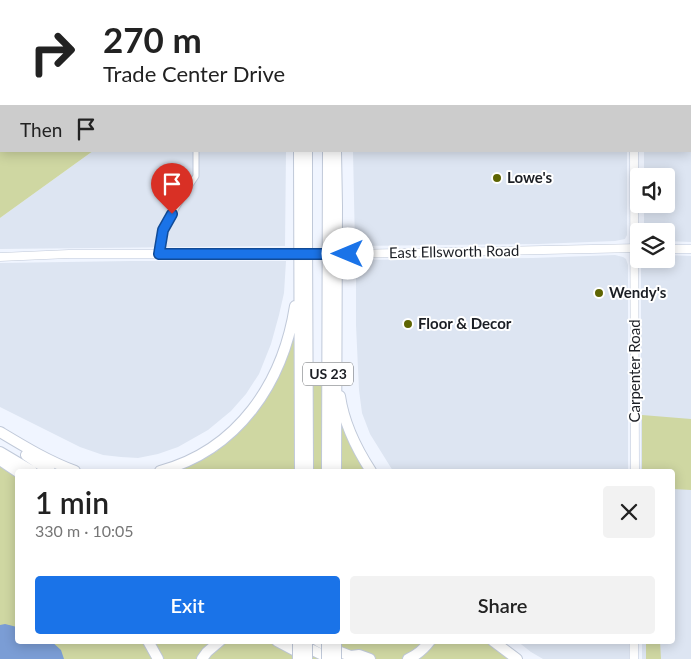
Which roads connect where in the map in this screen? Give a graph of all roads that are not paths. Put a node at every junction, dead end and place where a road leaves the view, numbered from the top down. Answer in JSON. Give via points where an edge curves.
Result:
{"nodes":[{"id":1,"x":196,"y":152,"type":"edge"},
{"id":2,"x":299,"y":152,"type":"edge"},
{"id":3,"x":307,"y":152,"type":"edge"},
{"id":4,"x":328,"y":152,"type":"edge"},
{"id":5,"x":336,"y":152,"type":"edge"},
{"id":6,"x":634,"y":152,"type":"edge"},
{"id":7,"x":635,"y":223,"type":"edge"},
{"id":8,"x":630,"y":248,"type":"edge"},
{"id":9,"x":675,"y":249,"type":"edge"},
{"id":10,"x":691,"y":249,"type":"edge"},
{"id":11,"x":159,"y":254,"type":"junction"},
{"id":12,"x":0,"y":257,"type":"edge"},
{"id":13,"x":636,"y":268,"type":"edge"},
{"id":14,"x":300,"y":273,"type":"junction"},
{"id":15,"x":337,"y":367,"type":"junction"},
{"id":16,"x":0,"y":432,"type":"edge"},
{"id":17,"x":0,"y":438,"type":"edge"},
{"id":18,"x":0,"y":452,"type":"edge"},
{"id":19,"x":0,"y":460,"type":"edge"},
{"id":20,"x":29,"y":469,"type":"edge"},
{"id":21,"x":47,"y":469,"type":"edge"},
{"id":22,"x":69,"y":469,"type":"edge"},
{"id":23,"x":168,"y":469,"type":"edge"},
{"id":24,"x":300,"y":469,"type":"edge"},
{"id":25,"x":308,"y":469,"type":"edge"},
{"id":26,"x":327,"y":469,"type":"edge"},
{"id":27,"x":336,"y":469,"type":"edge"},
{"id":28,"x":370,"y":469,"type":"edge"},
{"id":29,"x":635,"y":469,"type":"edge"},
{"id":30,"x":15,"y":470,"type":"edge"},
{"id":31,"x":150,"y":644,"type":"edge"},
{"id":32,"x":215,"y":644,"type":"edge"},
{"id":33,"x":281,"y":644,"type":"edge"},
{"id":34,"x":297,"y":644,"type":"edge"},
{"id":35,"x":302,"y":644,"type":"edge"},
{"id":36,"x":307,"y":644,"type":"edge"},
{"id":37,"x":325,"y":644,"type":"edge"},
{"id":38,"x":327,"y":644,"type":"edge"},
{"id":39,"x":336,"y":644,"type":"edge"},
{"id":40,"x":427,"y":644,"type":"edge"},
{"id":41,"x":497,"y":644,"type":"edge"},
{"id":42,"x":634,"y":644,"type":"edge"},
{"id":43,"x":354,"y":657,"type":"edge"},
{"id":44,"x":158,"y":659,"type":"edge"},
{"id":45,"x":202,"y":659,"type":"edge"},
{"id":46,"x":298,"y":659,"type":"edge"},
{"id":47,"x":308,"y":659,"type":"edge"},
{"id":48,"x":329,"y":659,"type":"edge"},
{"id":49,"x":336,"y":659,"type":"edge"},
{"id":50,"x":370,"y":659,"type":"edge"},
{"id":51,"x":408,"y":659,"type":"edge"},
{"id":52,"x":517,"y":659,"type":"edge"},
{"id":53,"x":634,"y":659,"type":"edge"}],
"edges":[{"from":1,"to":11,"type":"street","via":[[196,176],[163,230]]},
{"from":2,"to":14,"type":"highway"},
{"from":3,"to":25,"type":"highway","number":"US 23"},
{"from":4,"to":26,"type":"highway","number":"US 23"},
{"from":5,"to":15,"type":"highway"},
{"from":6,"to":7,"type":"main road","name":"Carpenter Road"},
{"from":8,"to":11,"type":"main road","name":"East Ellsworth Road","bridge":true},
{"from":9,"to":10,"type":"main road"},
{"from":11,"to":12,"type":"main road","name":"East Ellsworth Road"},
{"from":13,"to":29,"type":"main road","name":"Carpenter Road"},
{"from":14,"to":23,"type":"highway","via":[[286,343],[263,395],[235,430],[218,444],[200,456]]},
{"from":14,"to":24,"type":"highway"},
{"from":15,"to":27,"type":"highway"},
{"from":15,"to":28,"type":"highway","via":[[341,400],[351,436]]},
{"from":16,"to":22,"type":"highway","via":[[34,453]]},
{"from":17,"to":21,"type":"highway"},
{"from":18,"to":20,"type":"highway"},
{"from":19,"to":30,"type":"highway"},
{"from":31,"to":44,"type":"highway"},
{"from":32,"to":45,"type":"highway"},
{"from":33,"to":47,"type":"highway"},
{"from":34,"to":46,"type":"highway","bridge":true},
{"from":35,"to":48,"type":"highway"},
{"from":36,"to":47,"type":"highway","bridge":true},
{"from":37,"to":43,"type":"highway"},
{"from":38,"to":48,"type":"highway","bridge":true},
{"from":39,"to":49,"type":"highway","bridge":true},
{"from":40,"to":51,"type":"highway"},
{"from":41,"to":52,"type":"highway"},
{"from":42,"to":53,"type":"main road"},
{"from":43,"to":50,"type":"highway","via":[[359,655]]}]}
